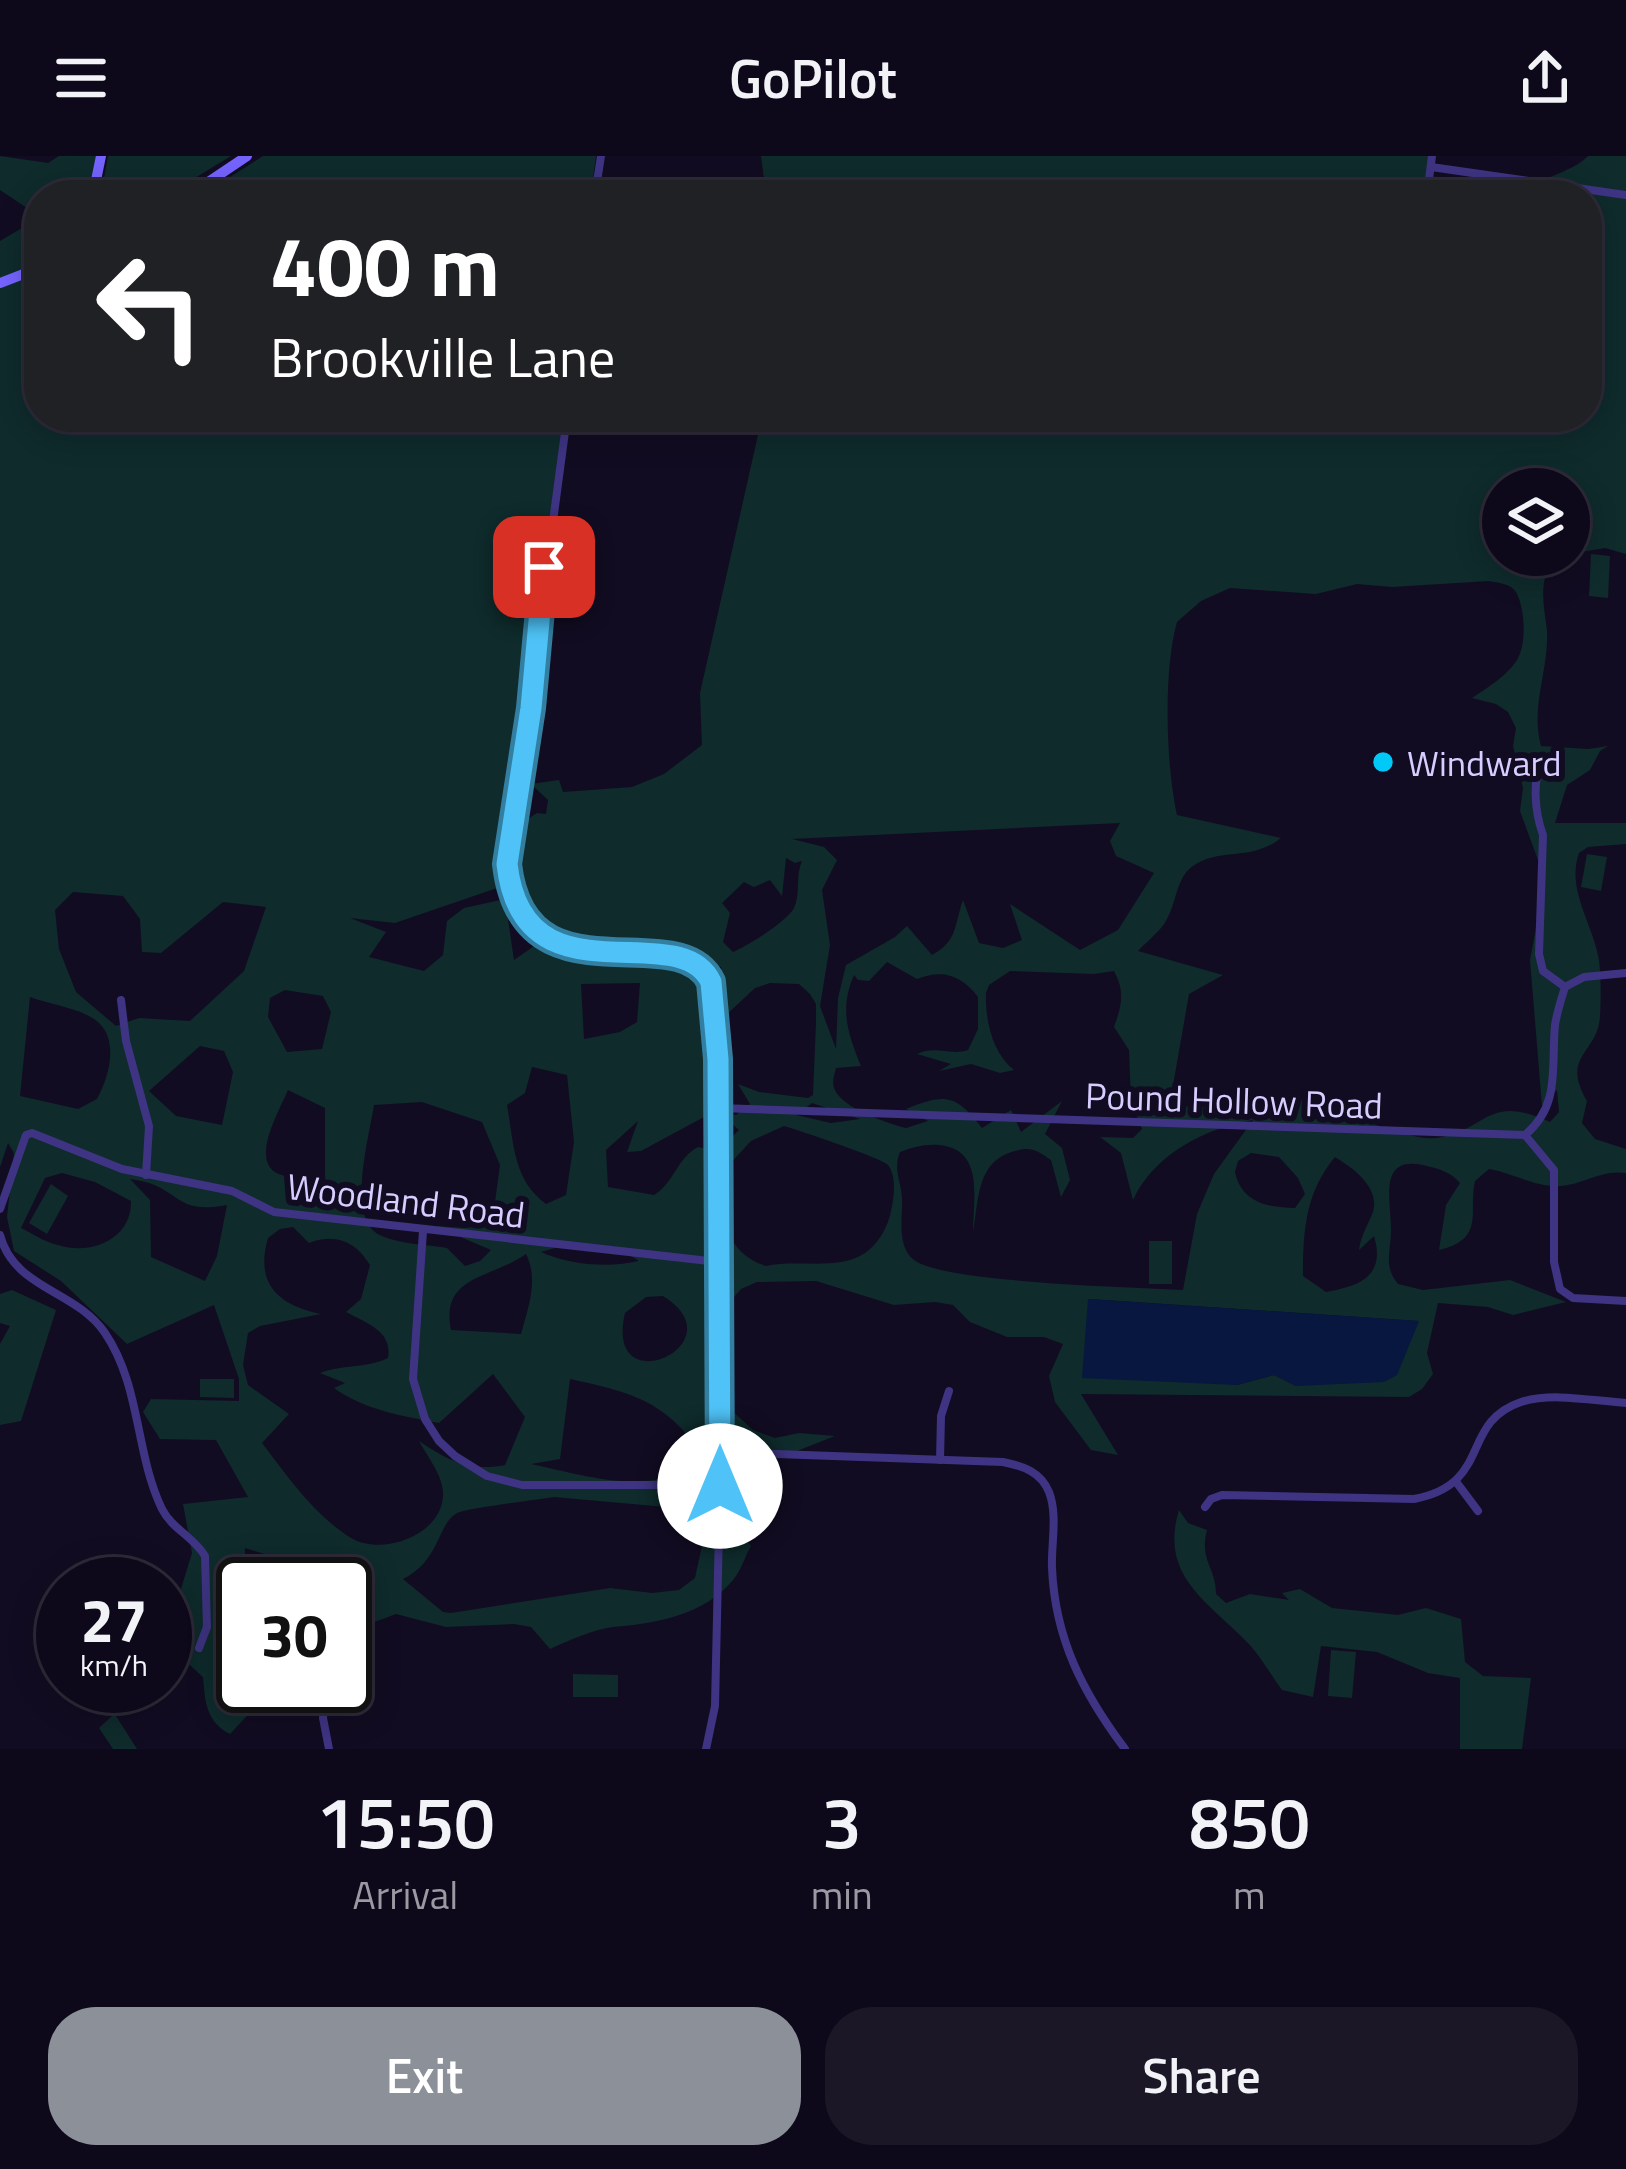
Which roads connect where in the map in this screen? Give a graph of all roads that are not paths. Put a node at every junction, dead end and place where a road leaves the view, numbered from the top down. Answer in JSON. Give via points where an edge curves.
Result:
{"nodes":[{"id":1,"x":248,"y":156,"type":"edge"},
{"id":2,"x":1431,"y":162,"type":"edge"},
{"id":3,"x":212,"y":180,"type":"edge"},
{"id":4,"x":1537,"y":180,"type":"edge"},
{"id":5,"x":565,"y":432,"type":"edge"},
{"id":6,"x":1544,"y":758,"type":"dead end"},
{"id":7,"x":1626,"y":973,"type":"edge"},
{"id":8,"x":1564,"y":987,"type":"junction"},
{"id":9,"x":121,"y":1000,"type":"dead end"},
{"id":10,"x":718,"y":1108,"type":"junction"},
{"id":11,"x":1526,"y":1135,"type":"junction"},
{"id":12,"x":146,"y":1175,"type":"junction"},
{"id":13,"x":0,"y":1209,"type":"edge"},
{"id":14,"x":422,"y":1231,"type":"junction"},
{"id":15,"x":0,"y":1235,"type":"edge"},
{"id":16,"x":718,"y":1262,"type":"junction"},
{"id":17,"x":1626,"y":1301,"type":"edge"},
{"id":18,"x":950,"y":1391,"type":"dead end"},
{"id":19,"x":1626,"y":1403,"type":"edge"},
{"id":20,"x":720,"y":1452,"type":"junction"},
{"id":21,"x":940,"y":1460,"type":"junction"},
{"id":22,"x":1457,"y":1483,"type":"junction"},
{"id":23,"x":720,"y":1486,"type":"junction"},
{"id":24,"x":1205,"y":1507,"type":"dead end"},
{"id":25,"x":1478,"y":1511,"type":"dead end"},
{"id":26,"x":199,"y":1648,"type":"dead end"},
{"id":27,"x":323,"y":1713,"type":"edge"},
{"id":28,"x":329,"y":1749,"type":"edge"},
{"id":29,"x":706,"y":1749,"type":"edge"},
{"id":30,"x":1125,"y":1749,"type":"edge"}],
"edges":[{"from":1,"to":3,"type":"main road"},
{"from":2,"to":4,"type":"street"},
{"from":5,"to":10,"type":"street","via":[[508,880],[527,920],[547,939],[687,959],[705,971],[715,1008]]},
{"from":6,"to":8,"type":"street","via":[[1539,954],[1543,971]]},
{"from":7,"to":8,"type":"street","via":[[1584,976]]},
{"from":8,"to":11,"type":"street","via":[[1551,1099]]},
{"from":9,"to":12,"type":"street","via":[[149,1126]]},
{"from":10,"to":11,"type":"street","name":"Pound Hollow Road"},
{"from":10,"to":16,"type":"street"},
{"from":11,"to":17,"type":"street","via":[[1554,1170],[1560,1289],[1573,1298]]},
{"from":12,"to":13,"type":"street","name":"Woodland Road","via":[[29,1133]]},
{"from":12,"to":14,"type":"street","name":"Woodland Road","via":[[232,1191],[274,1212]]},
{"from":14,"to":16,"type":"street","name":"Woodland Road"},
{"from":14,"to":23,"type":"street","via":[[413,1379],[425,1419],[455,1456],[521,1485]]},
{"from":15,"to":26,"type":"street","via":[[16,1268],[84,1311],[121,1361],[161,1508],[205,1556],[207,1627]]},
{"from":16,"to":20,"type":"street"},
{"from":18,"to":21,"type":"street"},
{"from":19,"to":22,"type":"street","via":[[1516,1404],[1490,1421]]},
{"from":20,"to":21,"type":"street"},
{"from":20,"to":23,"type":"street"},
{"from":21,"to":30,"type":"street","via":[[1018,1465],[1045,1484],[1063,1638],[1090,1702]]},
{"from":22,"to":24,"type":"street","via":[[1414,1499],[1228,1495]]},
{"from":22,"to":25,"type":"street"},
{"from":23,"to":29,"type":"street","via":[[715,1706]]},
{"from":27,"to":28,"type":"street"}]}
